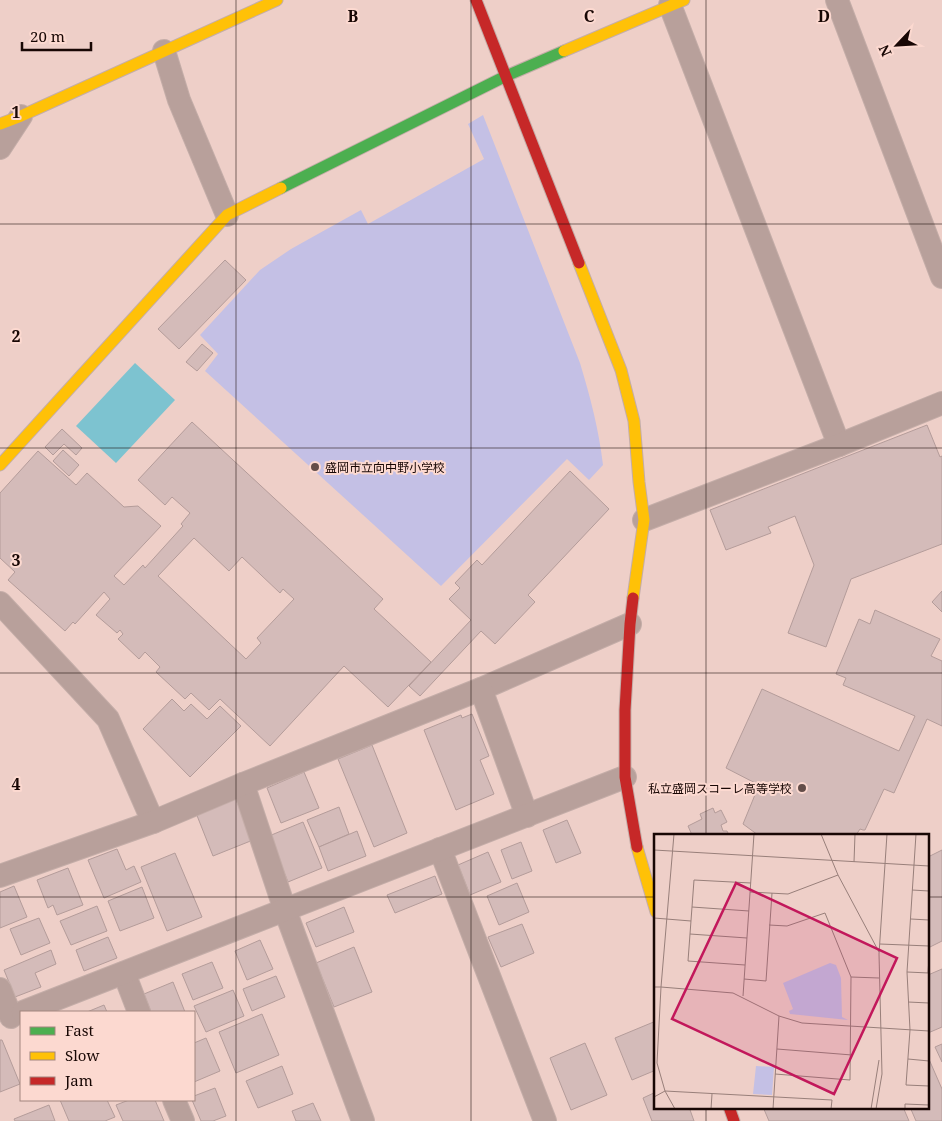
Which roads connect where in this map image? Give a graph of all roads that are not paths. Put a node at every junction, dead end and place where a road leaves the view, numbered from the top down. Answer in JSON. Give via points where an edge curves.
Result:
{"nodes":[{"id":1,"x":277,"y":0,"type":"edge"},
{"id":2,"x":476,"y":0,"type":"edge"},
{"id":3,"x":837,"y":0,"type":"edge"},
{"id":4,"x":677,"y":2,"type":"edge"},
{"id":5,"x":164,"y":51,"type":"junction"},
{"id":6,"x":506,"y":76,"type":"junction"},
{"id":7,"x":21,"y":116,"type":"junction"},
{"id":8,"x":0,"y":124,"type":"edge"},
{"id":9,"x":0,"y":148,"type":"edge"},
{"id":10,"x":227,"y":214,"type":"junction"},
{"id":11,"x":942,"y":277,"type":"edge"},
{"id":12,"x":942,"y":403,"type":"edge"},
{"id":13,"x":839,"y":445,"type":"junction"},
{"id":14,"x":0,"y":465,"type":"edge"},
{"id":15,"x":644,"y":520,"type":"junction"},
{"id":16,"x":0,"y":603,"type":"edge"},
{"id":17,"x":630,"y":624,"type":"junction"},
{"id":18,"x":481,"y":690,"type":"junction"},
{"id":19,"x":625,"y":777,"type":"junction"},
{"id":20,"x":243,"y":784,"type":"junction"},
{"id":21,"x":527,"y":816,"type":"junction"},
{"id":22,"x":154,"y":822,"type":"junction"},
{"id":23,"x":440,"y":849,"type":"junction"},
{"id":24,"x":0,"y":876,"type":"edge"},
{"id":25,"x":654,"y":905,"type":"edge"},
{"id":26,"x":285,"y":910,"type":"junction"},
{"id":27,"x":124,"y":973,"type":"junction"},
{"id":28,"x":0,"y":989,"type":"edge"},
{"id":29,"x":27,"y":1011,"type":"edge"},
{"id":30,"x":139,"y":1011,"type":"edge"},
{"id":31,"x":14,"y":1016,"type":"edge"},
{"id":32,"x":174,"y":1101,"type":"edge"},
{"id":33,"x":729,"y":1108,"type":"edge"},
{"id":34,"x":183,"y":1121,"type":"edge"},
{"id":35,"x":364,"y":1121,"type":"edge"},
{"id":36,"x":545,"y":1121,"type":"edge"},
{"id":37,"x":734,"y":1121,"type":"edge"}],
"edges":[{"from":1,"to":5,"type":"street"},
{"from":2,"to":6,"type":"street"},
{"from":3,"to":11,"type":"street"},
{"from":4,"to":6,"type":"street"},
{"from":4,"to":13,"type":"street"},
{"from":5,"to":7,"type":"street"},
{"from":5,"to":10,"type":"street","via":[[179,100]]},
{"from":6,"to":10,"type":"street"},
{"from":6,"to":15,"type":"street","via":[[621,370],[634,420]]},
{"from":7,"to":8,"type":"street"},
{"from":7,"to":9,"type":"street"},
{"from":10,"to":14,"type":"street"},
{"from":12,"to":13,"type":"street"},
{"from":13,"to":15,"type":"street"},
{"from":15,"to":17,"type":"street"},
{"from":16,"to":22,"type":"street","via":[[108,719]]},
{"from":17,"to":18,"type":"street"},
{"from":17,"to":19,"type":"street"},
{"from":18,"to":20,"type":"street"},
{"from":18,"to":21,"type":"street"},
{"from":19,"to":21,"type":"street"},
{"from":19,"to":25,"type":"street","via":[[636,844]]},
{"from":20,"to":22,"type":"street"},
{"from":20,"to":26,"type":"street"},
{"from":21,"to":23,"type":"street"},
{"from":22,"to":24,"type":"street"},
{"from":23,"to":26,"type":"street"},
{"from":23,"to":36,"type":"street"},
{"from":26,"to":27,"type":"street"},
{"from":26,"to":35,"type":"street"},
{"from":27,"to":29,"type":"street"},
{"from":27,"to":30,"type":"street"},
{"from":28,"to":31,"type":"street"},
{"from":32,"to":34,"type":"street"},
{"from":33,"to":37,"type":"street"}]}
